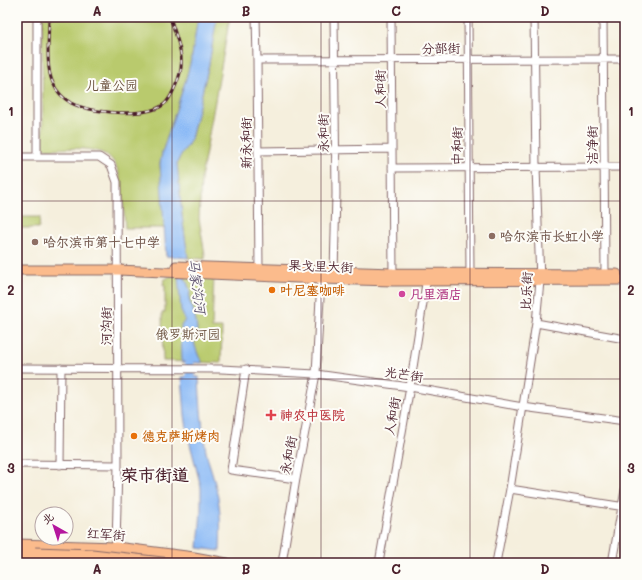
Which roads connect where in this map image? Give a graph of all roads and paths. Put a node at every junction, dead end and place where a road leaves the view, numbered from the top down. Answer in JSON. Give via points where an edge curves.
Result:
{"nodes":[{"id":1,"x":37,"y":17,"type":"edge"},
{"id":2,"x":256,"y":17,"type":"edge"},
{"id":3,"x":334,"y":17,"type":"edge"},
{"id":4,"x":391,"y":17,"type":"edge"},
{"id":5,"x":468,"y":17,"type":"edge"},
{"id":6,"x":534,"y":17,"type":"edge"},
{"id":7,"x":603,"y":17,"type":"edge"},
{"id":8,"x":469,"y":59,"type":"junction"},
{"id":9,"x":603,"y":59,"type":"junction"},
{"id":10,"x":625,"y":59,"type":"edge"},
{"id":11,"x":257,"y":60,"type":"junction"},
{"id":12,"x":334,"y":60,"type":"junction"},
{"id":13,"x":391,"y":60,"type":"junction"},
{"id":14,"x":535,"y":60,"type":"junction"},
{"id":15,"x":392,"y":149,"type":"junction"},
{"id":16,"x":258,"y":151,"type":"junction"},
{"id":17,"x":335,"y":151,"type":"junction"},
{"id":18,"x":17,"y":157,"type":"edge"},
{"id":19,"x":37,"y":157,"type":"junction"},
{"id":20,"x":536,"y":167,"type":"junction"},
{"id":21,"x":604,"y":167,"type":"junction"},
{"id":22,"x":625,"y":167,"type":"edge"},
{"id":23,"x":392,"y":168,"type":"junction"},
{"id":24,"x":469,"y":168,"type":"junction"},
{"id":25,"x":17,"y":264,"type":"edge"},
{"id":26,"x":118,"y":267,"type":"junction"},
{"id":27,"x":259,"y":269,"type":"junction"},
{"id":28,"x":17,"y":270,"type":"edge"},
{"id":29,"x":212,"y":271,"type":"junction"},
{"id":30,"x":334,"y":272,"type":"junction"},
{"id":31,"x":470,"y":274,"type":"junction"},
{"id":32,"x":605,"y":274,"type":"junction"},
{"id":33,"x":625,"y":274,"type":"edge"},
{"id":34,"x":393,"y":277,"type":"junction"},
{"id":35,"x":427,"y":277,"type":"junction"},
{"id":36,"x":540,"y":278,"type":"junction"},
{"id":37,"x":322,"y":279,"type":"junction"},
{"id":38,"x":625,"y":280,"type":"edge"},
{"id":39,"x":536,"y":323,"type":"junction"},
{"id":40,"x":625,"y":339,"type":"edge"},
{"id":41,"x":17,"y":368,"type":"edge"},
{"id":42,"x":61,"y":368,"type":"junction"},
{"id":43,"x":118,"y":368,"type":"junction"},
{"id":44,"x":246,"y":369,"type":"junction"},
{"id":45,"x":316,"y":374,"type":"junction"},
{"id":46,"x":410,"y":387,"type":"junction"},
{"id":47,"x":523,"y":407,"type":"junction"},
{"id":48,"x":625,"y":421,"type":"edge"},
{"id":49,"x":17,"y":464,"type":"edge"},
{"id":50,"x":60,"y":465,"type":"junction"},
{"id":51,"x":118,"y":465,"type":"junction"},
{"id":52,"x":296,"y":479,"type":"junction"},
{"id":53,"x":510,"y":489,"type":"junction"},
{"id":54,"x":625,"y":490,"type":"edge"},
{"id":55,"x":624,"y":507,"type":"edge"},
{"id":56,"x":116,"y":546,"type":"junction"},
{"id":57,"x":18,"y":552,"type":"edge"},
{"id":58,"x":164,"y":554,"type":"junction"},
{"id":59,"x":36,"y":556,"type":"junction"},
{"id":60,"x":111,"y":563,"type":"edge"},
{"id":61,"x":171,"y":563,"type":"edge"},
{"id":62,"x":186,"y":563,"type":"edge"},
{"id":63,"x":226,"y":563,"type":"edge"},
{"id":64,"x":282,"y":563,"type":"edge"},
{"id":65,"x":379,"y":563,"type":"edge"},
{"id":66,"x":496,"y":563,"type":"edge"},
{"id":67,"x":612,"y":563,"type":"edge"}],
"edges":[{"from":1,"to":19,"type":"street"},
{"from":2,"to":11,"type":"street","name":"新永和街"},
{"from":3,"to":12,"type":"street","name":"永和街"},
{"from":4,"to":13,"type":"street","name":"人和街"},
{"from":5,"to":8,"type":"street","name":"中和街"},
{"from":6,"to":14,"type":"street","name":"比乐街"},
{"from":7,"to":9,"type":"street","name":"洁净街"},
{"from":8,"to":13,"type":"street","name":"分部街"},
{"from":8,"to":14,"type":"street","name":"分部街"},
{"from":8,"to":24,"type":"street","name":"中和街"},
{"from":9,"to":10,"type":"street","name":"分部街"},
{"from":9,"to":14,"type":"street","name":"分部街"},
{"from":9,"to":21,"type":"street","name":"洁净街"},
{"from":11,"to":12,"type":"street","name":"分部街"},
{"from":11,"to":16,"type":"street","name":"新永和街"},
{"from":12,"to":13,"type":"street","name":"分部街"},
{"from":12,"to":17,"type":"street","name":"永和街"},
{"from":13,"to":15,"type":"street","name":"人和街"},
{"from":14,"to":20,"type":"street","name":"比乐街"},
{"from":15,"to":17,"type":"street"},
{"from":15,"to":23,"type":"street","name":"人和街"},
{"from":16,"to":17,"type":"street"},
{"from":16,"to":27,"type":"street","name":"新永和街"},
{"from":17,"to":30,"type":"street","name":"永和街"},
{"from":18,"to":19,"type":"street","name":"河沟街"},
{"from":19,"to":26,"type":"street","name":"河沟街","via":[[99,157],[110,165],[117,182]]},
{"from":20,"to":21,"type":"street"},
{"from":20,"to":24,"type":"street"},
{"from":20,"to":36,"type":"street","name":"比乐街"},
{"from":21,"to":22,"type":"street"},
{"from":21,"to":32,"type":"street","name":"洁净街"},
{"from":23,"to":24,"type":"street"},
{"from":23,"to":34,"type":"street","name":"人和街"},
{"from":24,"to":31,"type":"street","name":"中和街"},
{"from":25,"to":26,"type":"main road","name":"果戈里大街"},
{"from":26,"to":28,"type":"main road","name":"果戈里大街"},
{"from":26,"to":29,"type":"main road","name":"果戈里大街"},
{"from":26,"to":43,"type":"street","name":"河沟街"},
{"from":27,"to":29,"type":"main road","name":"果戈里大街"},
{"from":27,"to":30,"type":"main road","name":"果戈里大街"},
{"from":29,"to":37,"type":"main road","name":"果戈里大街"},
{"from":30,"to":34,"type":"main road","name":"果戈里大街"},
{"from":31,"to":35,"type":"main road","name":"果戈里大街"},
{"from":31,"to":36,"type":"main road","name":"果戈里大街"},
{"from":32,"to":33,"type":"main road","name":"果戈里大街"},
{"from":32,"to":36,"type":"main road","name":"果戈里大街"},
{"from":34,"to":35,"type":"main road","name":"果戈里大街"},
{"from":34,"to":37,"type":"main road","name":"果戈里大街"},
{"from":35,"to":36,"type":"main road","name":"果戈里大街"},
{"from":35,"to":46,"type":"street","name":"人和街"},
{"from":36,"to":38,"type":"main road","name":"果戈里大街"},
{"from":36,"to":39,"type":"street","name":"比乐街"},
{"from":37,"to":45,"type":"street","name":"永和街"},
{"from":39,"to":40,"type":"street"},
{"from":39,"to":47,"type":"street","name":"比乐街"},
{"from":41,"to":42,"type":"street","name":"光芒街"},
{"from":42,"to":43,"type":"street","name":"光芒街"},
{"from":42,"to":50,"type":"street"},
{"from":43,"to":44,"type":"street","name":"光芒街"},
{"from":43,"to":51,"type":"street","name":"河沟街"},
{"from":44,"to":45,"type":"street","name":"光芒街"},
{"from":44,"to":52,"type":"street","via":[[231,470]]},
{"from":45,"to":46,"type":"street","name":"光芒街"},
{"from":45,"to":52,"type":"street","name":"永和街"},
{"from":46,"to":47,"type":"street","name":"光芒街"},
{"from":46,"to":65,"type":"street","name":"人和街"},
{"from":47,"to":48,"type":"street","name":"光芒街"},
{"from":47,"to":53,"type":"street","name":"比乐街"},
{"from":49,"to":50,"type":"street"},
{"from":50,"to":51,"type":"street"},
{"from":51,"to":56,"type":"street","name":"河沟街"},
{"from":52,"to":64,"type":"street","name":"永和街"},
{"from":53,"to":55,"type":"street"},
{"from":53,"to":66,"type":"street","name":"比乐街"},
{"from":54,"to":55,"type":"street"},
{"from":55,"to":67,"type":"street"},
{"from":56,"to":57,"type":"main road","name":"红军街"},
{"from":56,"to":58,"type":"main road","name":"红军街"},
{"from":56,"to":60,"type":"street","name":"河沟街"},
{"from":57,"to":59,"type":"main road","name":"红军街"},
{"from":58,"to":62,"type":"main road"},
{"from":58,"to":63,"type":"main road","name":"红军街"},
{"from":59,"to":60,"type":"main road","name":"红军街","bridge":true},
{"from":59,"to":61,"type":"main road","name":"红军街","bridge":true,"via":[[92,554]]}]}
